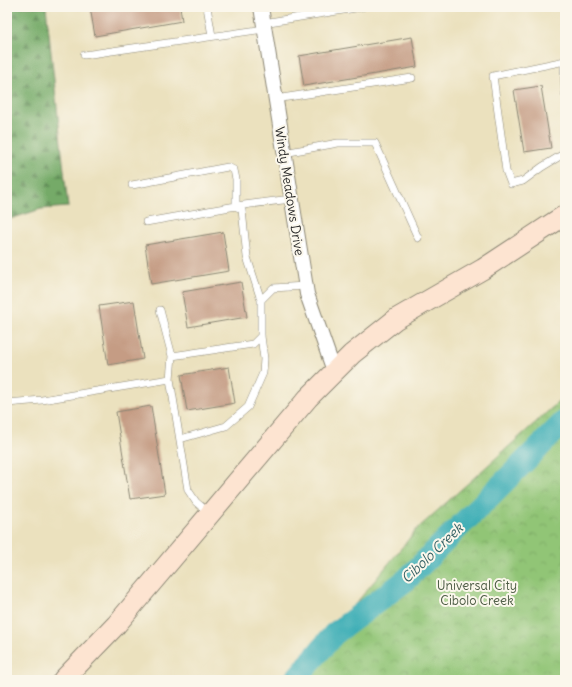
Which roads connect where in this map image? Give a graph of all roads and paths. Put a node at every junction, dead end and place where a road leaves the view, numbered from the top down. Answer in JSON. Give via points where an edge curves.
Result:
{"nodes":[{"id":1,"x":207,"y":7,"type":"edge"},
{"id":2,"x":261,"y":7,"type":"edge"},
{"id":3,"x":362,"y":7,"type":"edge"},
{"id":4,"x":264,"y":26,"type":"junction"},
{"id":5,"x":212,"y":36,"type":"junction"},
{"id":6,"x":84,"y":55,"type":"dead end"},
{"id":7,"x":565,"y":61,"type":"edge"},
{"id":8,"x":565,"y":66,"type":"edge"},
{"id":9,"x":412,"y":78,"type":"dead end"},
{"id":10,"x":565,"y":92,"type":"edge"},
{"id":11,"x":275,"y":99,"type":"junction"},
{"id":12,"x":284,"y":153,"type":"junction"},
{"id":13,"x":565,"y":153,"type":"edge"},
{"id":14,"x":132,"y":185,"type":"dead end"},
{"id":15,"x":291,"y":199,"type":"junction"},
{"id":16,"x":236,"y":206,"type":"junction"},
{"id":17,"x":565,"y":215,"type":"edge"},
{"id":18,"x":146,"y":222,"type":"dead end"},
{"id":19,"x":418,"y":238,"type":"dead end"},
{"id":20,"x":305,"y":286,"type":"junction"},
{"id":21,"x":261,"y":300,"type":"junction"},
{"id":22,"x":160,"y":310,"type":"dead end"},
{"id":23,"x":261,"y":336,"type":"junction"},
{"id":24,"x":172,"y":356,"type":"junction"},
{"id":25,"x":334,"y":371,"type":"junction"},
{"id":26,"x":170,"y":379,"type":"junction"},
{"id":27,"x":7,"y":403,"type":"edge"},
{"id":28,"x":180,"y":439,"type":"junction"},
{"id":29,"x":210,"y":514,"type":"junction"},
{"id":30,"x":63,"y":680,"type":"edge"}],
"edges":[{"from":1,"to":5,"type":"lane"},
{"from":2,"to":4,"type":"street","name":"Windy Meadows Drive"},
{"from":3,"to":4,"type":"lane"},
{"from":4,"to":5,"type":"lane"},
{"from":4,"to":11,"type":"street","name":"Windy Meadows Drive"},
{"from":5,"to":6,"type":"lane"},
{"from":7,"to":13,"type":"lane","via":[[493,76],[506,171],[511,184],[523,181]]},
{"from":8,"to":10,"type":"lane"},
{"from":9,"to":11,"type":"lane"},
{"from":11,"to":12,"type":"street","name":"Windy Meadows Drive"},
{"from":12,"to":15,"type":"street","name":"Windy Meadows Drive"},
{"from":12,"to":19,"type":"lane","via":[[338,143],[375,143]]},
{"from":14,"to":16,"type":"lane","via":[[228,166],[234,170],[236,179]]},
{"from":15,"to":16,"type":"lane"},
{"from":15,"to":20,"type":"street","name":"Windy Meadows Drive"},
{"from":16,"to":18,"type":"lane"},
{"from":16,"to":21,"type":"lane","via":[[242,210],[247,257]]},
{"from":17,"to":25,"type":"main road","via":[[483,269],[396,319]]},
{"from":20,"to":21,"type":"lane","via":[[272,288]]},
{"from":20,"to":25,"type":"street","name":"Windy Meadows Drive"},
{"from":21,"to":23,"type":"lane"},
{"from":22,"to":24,"type":"lane"},
{"from":23,"to":24,"type":"lane","via":[[253,344]]},
{"from":23,"to":28,"type":"lane","via":[[263,373],[248,407],[226,426]]},
{"from":24,"to":26,"type":"lane"},
{"from":25,"to":29,"type":"main road"},
{"from":26,"to":27,"type":"lane","via":[[42,400]]},
{"from":26,"to":28,"type":"lane"},
{"from":28,"to":29,"type":"lane","via":[[188,490],[196,502]]},
{"from":29,"to":30,"type":"main road","via":[[116,625]]}]}
